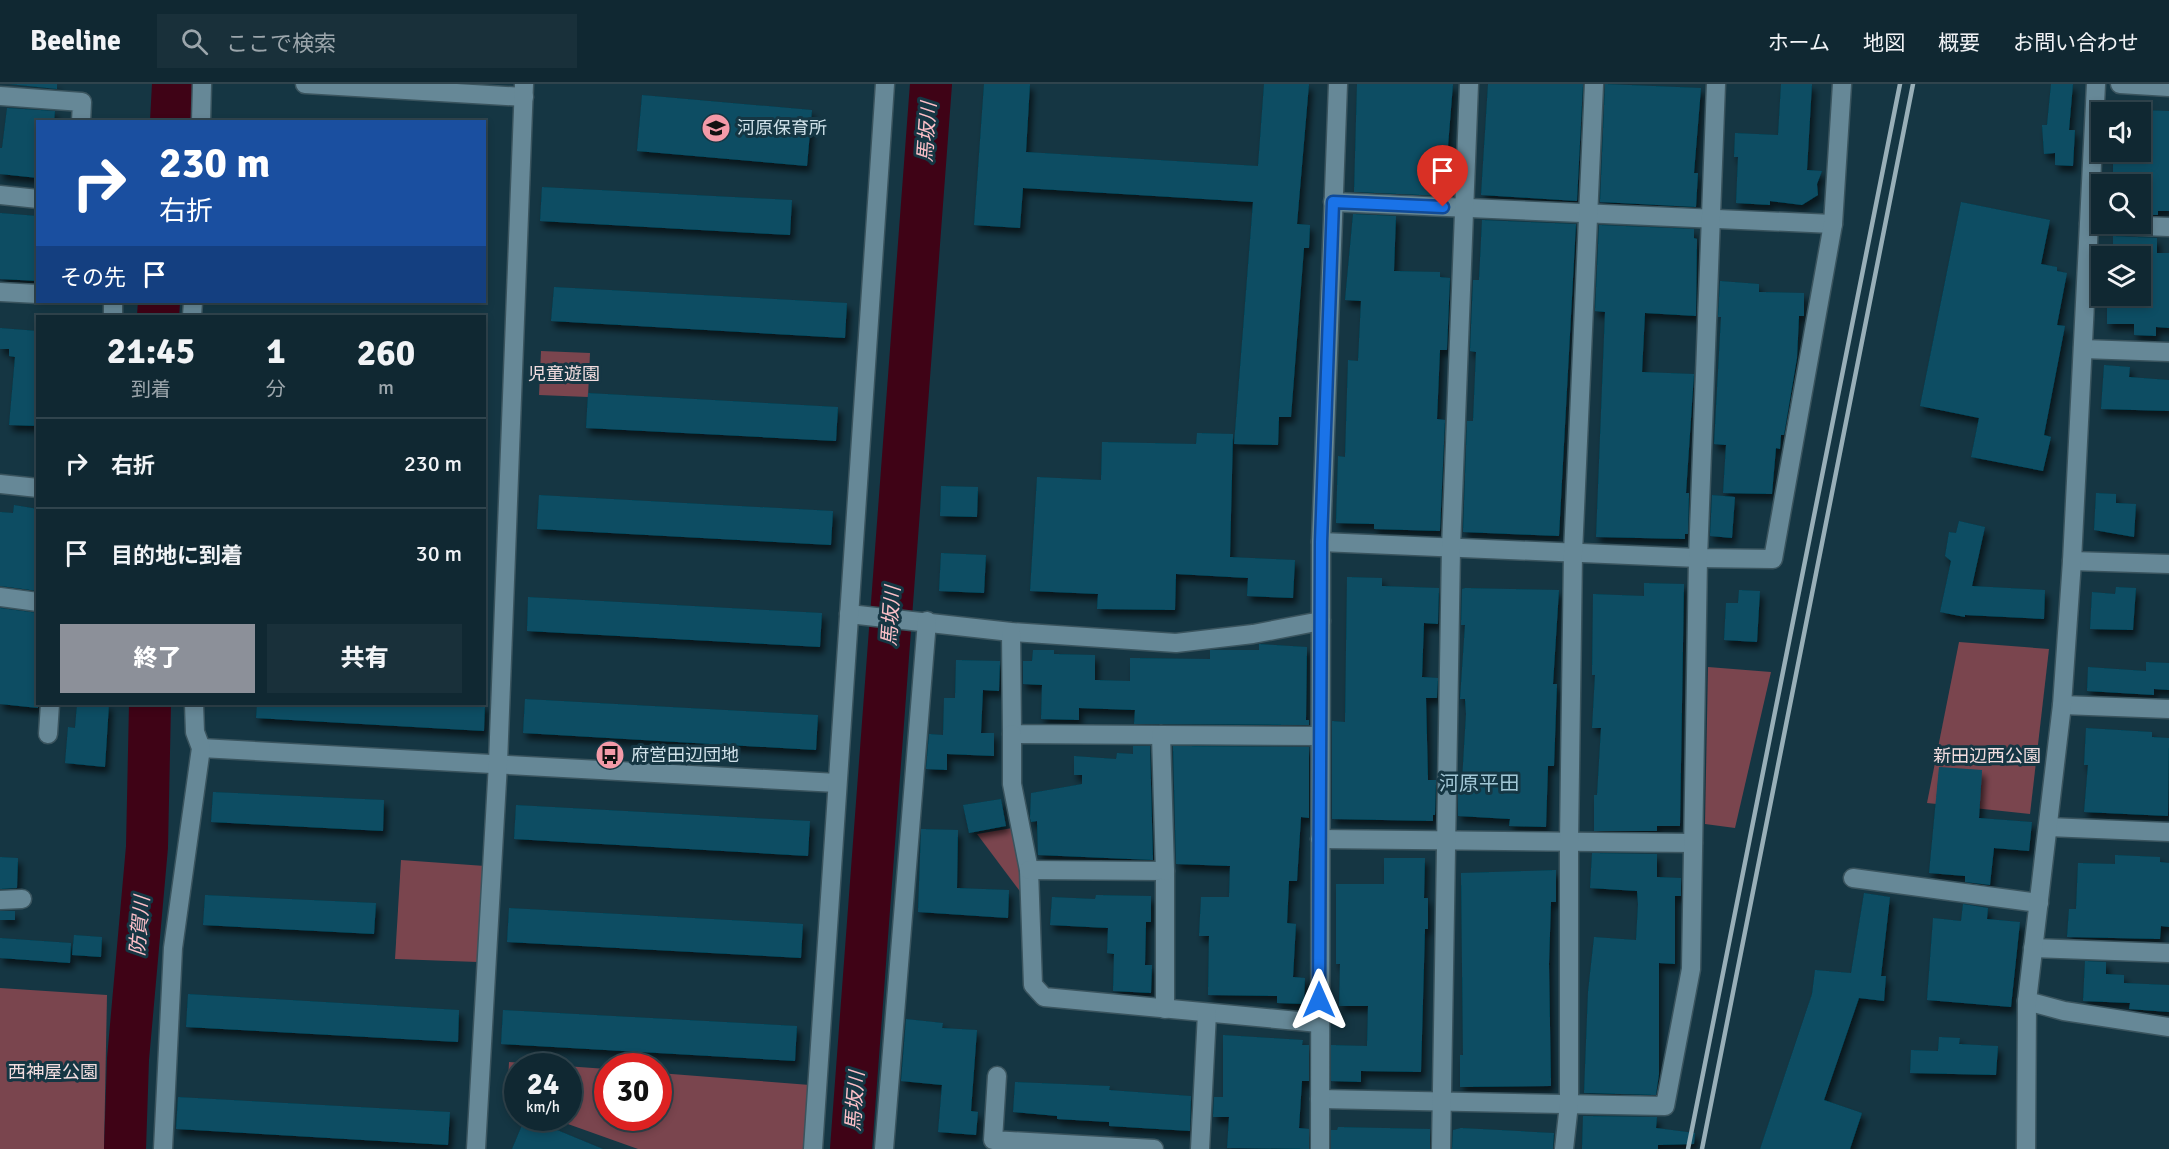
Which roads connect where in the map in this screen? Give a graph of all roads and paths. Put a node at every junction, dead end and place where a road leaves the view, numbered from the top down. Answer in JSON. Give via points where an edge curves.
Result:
{"nodes":[{"id":1,"x":202,"y":84,"type":"edge"},
{"id":2,"x":305,"y":84,"type":"edge"},
{"id":3,"x":885,"y":84,"type":"edge"},
{"id":4,"x":1338,"y":84,"type":"edge"},
{"id":5,"x":1469,"y":84,"type":"edge"},
{"id":6,"x":1594,"y":84,"type":"edge"},
{"id":7,"x":1716,"y":84,"type":"edge"},
{"id":8,"x":1842,"y":84,"type":"edge"},
{"id":9,"x":2096,"y":84,"type":"edge"},
{"id":10,"x":2120,"y":84,"type":"edge"},
{"id":11,"x":2169,"y":87,"type":"edge"},
{"id":12,"x":524,"y":91,"type":"edge"},
{"id":13,"x":0,"y":96,"type":"edge"},
{"id":14,"x":81,"y":120,"type":"edge"},
{"id":15,"x":201,"y":120,"type":"edge"},
{"id":16,"x":0,"y":195,"type":"edge"},
{"id":17,"x":36,"y":199,"type":"edge"},
{"id":18,"x":1333,"y":202,"type":"junction"},
{"id":19,"x":1465,"y":208,"type":"junction"},
{"id":20,"x":1589,"y":213,"type":"junction"},
{"id":21,"x":1711,"y":220,"type":"junction"},
{"id":22,"x":1833,"y":224,"type":"junction"},
{"id":23,"x":2089,"y":224,"type":"junction"},
{"id":24,"x":2169,"y":227,"type":"edge"},
{"id":25,"x":0,"y":292,"type":"edge"},
{"id":26,"x":36,"y":294,"type":"edge"},
{"id":27,"x":2083,"y":349,"type":"junction"},
{"id":28,"x":2169,"y":352,"type":"edge"},
{"id":29,"x":0,"y":484,"type":"edge"},
{"id":30,"x":36,"y":488,"type":"edge"},
{"id":31,"x":1321,"y":542,"type":"junction"},
{"id":32,"x":1451,"y":548,"type":"junction"},
{"id":33,"x":1574,"y":553,"type":"junction"},
{"id":34,"x":1698,"y":558,"type":"junction"},
{"id":35,"x":2072,"y":561,"type":"junction"},
{"id":36,"x":2169,"y":564,"type":"edge"},
{"id":37,"x":0,"y":597,"type":"edge"},
{"id":38,"x":36,"y":602,"type":"edge"},
{"id":39,"x":854,"y":615,"type":"junction"},
{"id":40,"x":918,"y":620,"type":"junction"},
{"id":41,"x":1321,"y":621,"type":"junction"},
{"id":42,"x":1011,"y":632,"type":"junction"},
{"id":43,"x":50,"y":705,"type":"edge"},
{"id":44,"x":194,"y":705,"type":"edge"},
{"id":45,"x":2062,"y":705,"type":"junction"},
{"id":46,"x":2169,"y":709,"type":"edge"},
{"id":47,"x":48,"y":734,"type":"dead end"},
{"id":48,"x":1012,"y":734,"type":"junction"},
{"id":49,"x":1161,"y":735,"type":"junction"},
{"id":50,"x":1320,"y":736,"type":"junction"},
{"id":51,"x":201,"y":748,"type":"junction"},
{"id":52,"x":498,"y":763,"type":"junction"},
{"id":53,"x":837,"y":783,"type":"junction"},
{"id":54,"x":2048,"y":827,"type":"junction"},
{"id":55,"x":2169,"y":832,"type":"edge"},
{"id":56,"x":1320,"y":839,"type":"junction"},
{"id":57,"x":1446,"y":840,"type":"junction"},
{"id":58,"x":1569,"y":841,"type":"junction"},
{"id":59,"x":1694,"y":843,"type":"junction"},
{"id":60,"x":1029,"y":870,"type":"junction"},
{"id":61,"x":1165,"y":871,"type":"junction"},
{"id":62,"x":1853,"y":878,"type":"dead end"},
{"id":63,"x":22,"y":899,"type":"dead end"},
{"id":64,"x":0,"y":900,"type":"edge"},
{"id":65,"x":2039,"y":903,"type":"junction"},
{"id":66,"x":2034,"y":948,"type":"junction"},
{"id":67,"x":2169,"y":953,"type":"edge"},
{"id":68,"x":2027,"y":1001,"type":"junction"},
{"id":69,"x":1165,"y":1009,"type":"junction"},
{"id":70,"x":1207,"y":1013,"type":"junction"},
{"id":71,"x":1318,"y":1023,"type":"junction"},
{"id":72,"x":2169,"y":1027,"type":"edge"},
{"id":73,"x":997,"y":1076,"type":"dead end"},
{"id":74,"x":1320,"y":1100,"type":"junction"},
{"id":75,"x":1441,"y":1102,"type":"junction"},
{"id":76,"x":1569,"y":1104,"type":"junction"},
{"id":77,"x":993,"y":1144,"type":"edge"},
{"id":78,"x":164,"y":1149,"type":"edge"},
{"id":79,"x":476,"y":1149,"type":"edge"},
{"id":80,"x":813,"y":1149,"type":"edge"},
{"id":81,"x":885,"y":1149,"type":"edge"},
{"id":82,"x":1154,"y":1149,"type":"edge"},
{"id":83,"x":1200,"y":1149,"type":"edge"},
{"id":84,"x":1320,"y":1149,"type":"edge"},
{"id":85,"x":1441,"y":1149,"type":"edge"},
{"id":86,"x":1564,"y":1149,"type":"edge"},
{"id":87,"x":2026,"y":1149,"type":"edge"}],
"edges":[{"from":1,"to":15,"type":"street"},
{"from":2,"to":12,"type":"street"},
{"from":3,"to":39,"type":"street"},
{"from":4,"to":18,"type":"street"},
{"from":5,"to":19,"type":"street"},
{"from":6,"to":20,"type":"street"},
{"from":7,"to":21,"type":"street"},
{"from":8,"to":22,"type":"street"},
{"from":9,"to":23,"type":"street"},
{"from":10,"to":11,"type":"street"},
{"from":12,"to":52,"type":"street"},
{"from":13,"to":14,"type":"street","via":[[82,102]]},
{"from":16,"to":17,"type":"street"},
{"from":18,"to":19,"type":"street"},
{"from":18,"to":31,"type":"street"},
{"from":19,"to":20,"type":"street"},
{"from":19,"to":32,"type":"street"},
{"from":20,"to":21,"type":"street"},
{"from":20,"to":33,"type":"street"},
{"from":21,"to":22,"type":"street"},
{"from":21,"to":34,"type":"street"},
{"from":22,"to":34,"type":"street","via":[[1773,559]]},
{"from":23,"to":24,"type":"street"},
{"from":23,"to":27,"type":"street"},
{"from":25,"to":26,"type":"street"},
{"from":27,"to":28,"type":"street"},
{"from":27,"to":35,"type":"street"},
{"from":29,"to":30,"type":"street"},
{"from":31,"to":32,"type":"street"},
{"from":31,"to":41,"type":"street"},
{"from":32,"to":33,"type":"street"},
{"from":32,"to":57,"type":"street"},
{"from":33,"to":34,"type":"street"},
{"from":33,"to":58,"type":"street"},
{"from":34,"to":59,"type":"street"},
{"from":35,"to":36,"type":"street"},
{"from":35,"to":45,"type":"street"},
{"from":37,"to":38,"type":"street"},
{"from":39,"to":40,"type":"street"},
{"from":39,"to":53,"type":"street"},
{"from":40,"to":42,"type":"street"},
{"from":40,"to":81,"type":"street"},
{"from":41,"to":42,"type":"street","via":[[1176,644]]},
{"from":41,"to":50,"type":"street"},
{"from":42,"to":48,"type":"street"},
{"from":43,"to":47,"type":"street"},
{"from":44,"to":51,"type":"street","via":[[195,732]]},
{"from":45,"to":46,"type":"street"},
{"from":45,"to":54,"type":"street"},
{"from":48,"to":49,"type":"street"},
{"from":48,"to":60,"type":"street","via":[[1012,784]]},
{"from":49,"to":50,"type":"street"},
{"from":49,"to":61,"type":"street"},
{"from":50,"to":56,"type":"street"},
{"from":51,"to":52,"type":"street"},
{"from":51,"to":78,"type":"street","via":[[173,948]]},
{"from":52,"to":53,"type":"street"},
{"from":52,"to":79,"type":"street"},
{"from":53,"to":80,"type":"street"},
{"from":54,"to":55,"type":"street"},
{"from":54,"to":65,"type":"street"},
{"from":56,"to":57,"type":"street"},
{"from":56,"to":71,"type":"street"},
{"from":57,"to":58,"type":"street"},
{"from":57,"to":75,"type":"street"},
{"from":58,"to":59,"type":"street"},
{"from":58,"to":76,"type":"street"},
{"from":59,"to":76,"type":"street","via":[[1691,969],[1665,1106]]},
{"from":60,"to":61,"type":"street"},
{"from":60,"to":69,"type":"street","via":[[1033,985],[1044,997]]},
{"from":61,"to":69,"type":"street"},
{"from":62,"to":65,"type":"street"},
{"from":63,"to":64,"type":"street"},
{"from":65,"to":66,"type":"street"},
{"from":66,"to":67,"type":"street"},
{"from":66,"to":68,"type":"street"},
{"from":68,"to":72,"type":"street","via":[[2064,1011]]},
{"from":68,"to":87,"type":"street"},
{"from":69,"to":70,"type":"street"},
{"from":70,"to":71,"type":"street"},
{"from":70,"to":83,"type":"street"},
{"from":71,"to":74,"type":"street"},
{"from":73,"to":77,"type":"street"},
{"from":74,"to":75,"type":"street"},
{"from":74,"to":84,"type":"street"},
{"from":75,"to":76,"type":"street"},
{"from":75,"to":85,"type":"street"},
{"from":76,"to":86,"type":"street"},
{"from":77,"to":82,"type":"street"}]}
